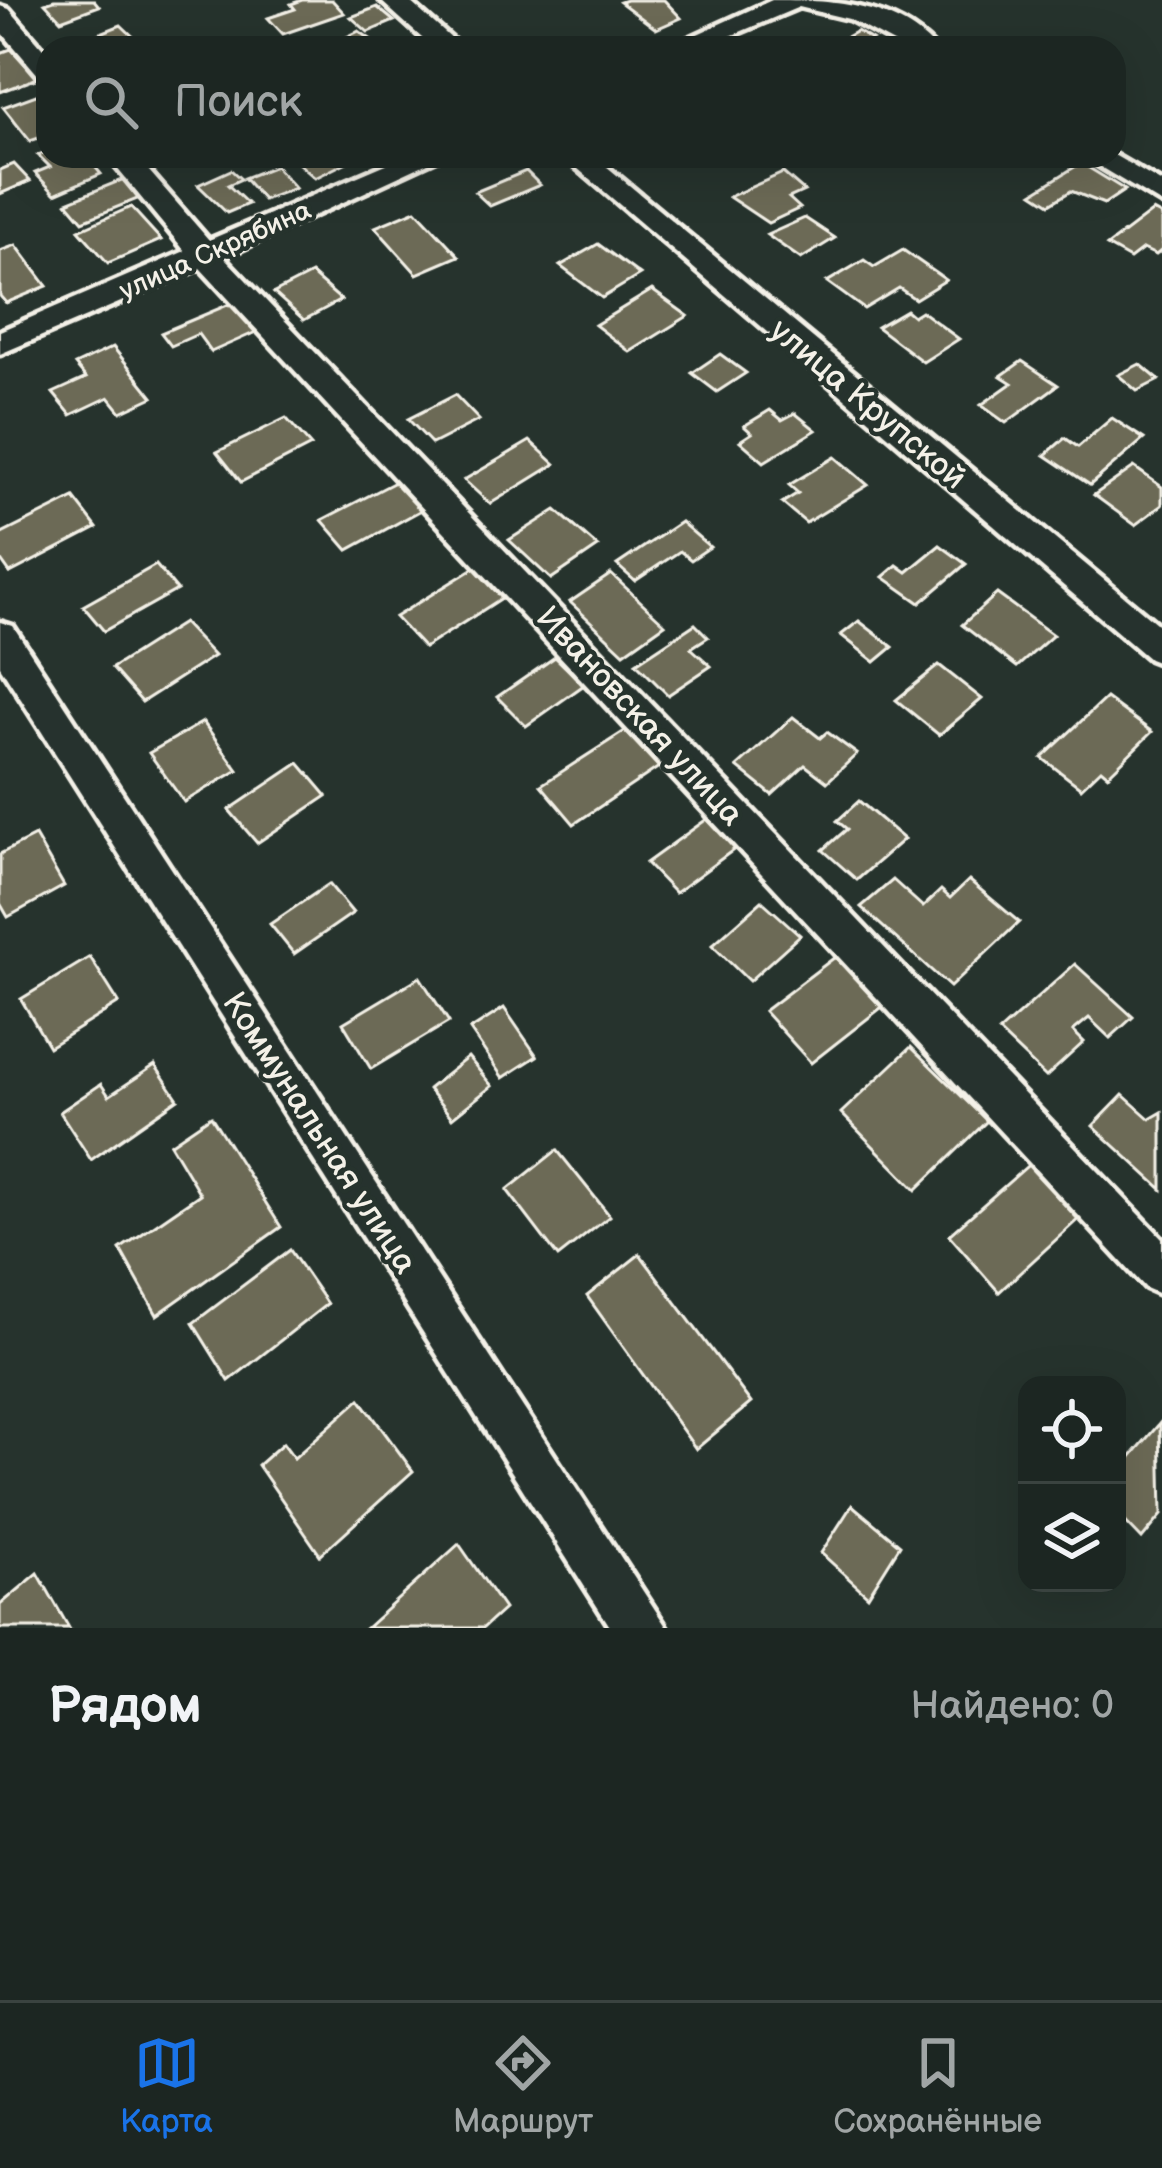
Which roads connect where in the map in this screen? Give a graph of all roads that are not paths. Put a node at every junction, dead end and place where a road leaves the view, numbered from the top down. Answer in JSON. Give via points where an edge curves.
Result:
{"nodes":[{"id":1,"x":393,"y":0,"type":"edge"},
{"id":2,"x":798,"y":0,"type":"edge"},
{"id":3,"x":0,"y":14,"type":"edge"},
{"id":4,"x":435,"y":36,"type":"edge"},
{"id":5,"x":710,"y":36,"type":"edge"},
{"id":6,"x":900,"y":36,"type":"edge"},
{"id":7,"x":36,"y":56,"type":"edge"},
{"id":8,"x":131,"y":168,"type":"edge"},
{"id":9,"x":402,"y":168,"type":"edge"},
{"id":10,"x":591,"y":168,"type":"edge"},
{"id":11,"x":1116,"y":168,"type":"edge"},
{"id":12,"x":1162,"y":195,"type":"edge"},
{"id":13,"x":205,"y":255,"type":"junction"},
{"id":14,"x":0,"y":343,"type":"edge"},
{"id":15,"x":0,"y":636,"type":"edge"},
{"id":16,"x":1162,"y":649,"type":"edge"},
{"id":17,"x":1162,"y":1273,"type":"edge"},
{"id":18,"x":641,"y":1628,"type":"edge"}],
"edges":[{"from":1,"to":4,"type":"street"},
{"from":2,"to":5,"type":"street"},
{"from":2,"to":6,"type":"street","via":[[858,13]]},
{"from":3,"to":7,"type":"street"},
{"from":8,"to":13,"type":"street","name":"Ивановская улица"},
{"from":9,"to":13,"type":"street","name":"улица Скрябина"},
{"from":10,"to":16,"type":"street","name":"улица Крупской"},
{"from":11,"to":12,"type":"street"},
{"from":13,"to":14,"type":"street","name":"улица Скрябина"},
{"from":13,"to":17,"type":"street","name":"Ивановская улица"},
{"from":15,"to":18,"type":"street","name":"Коммунальная улица"}]}
